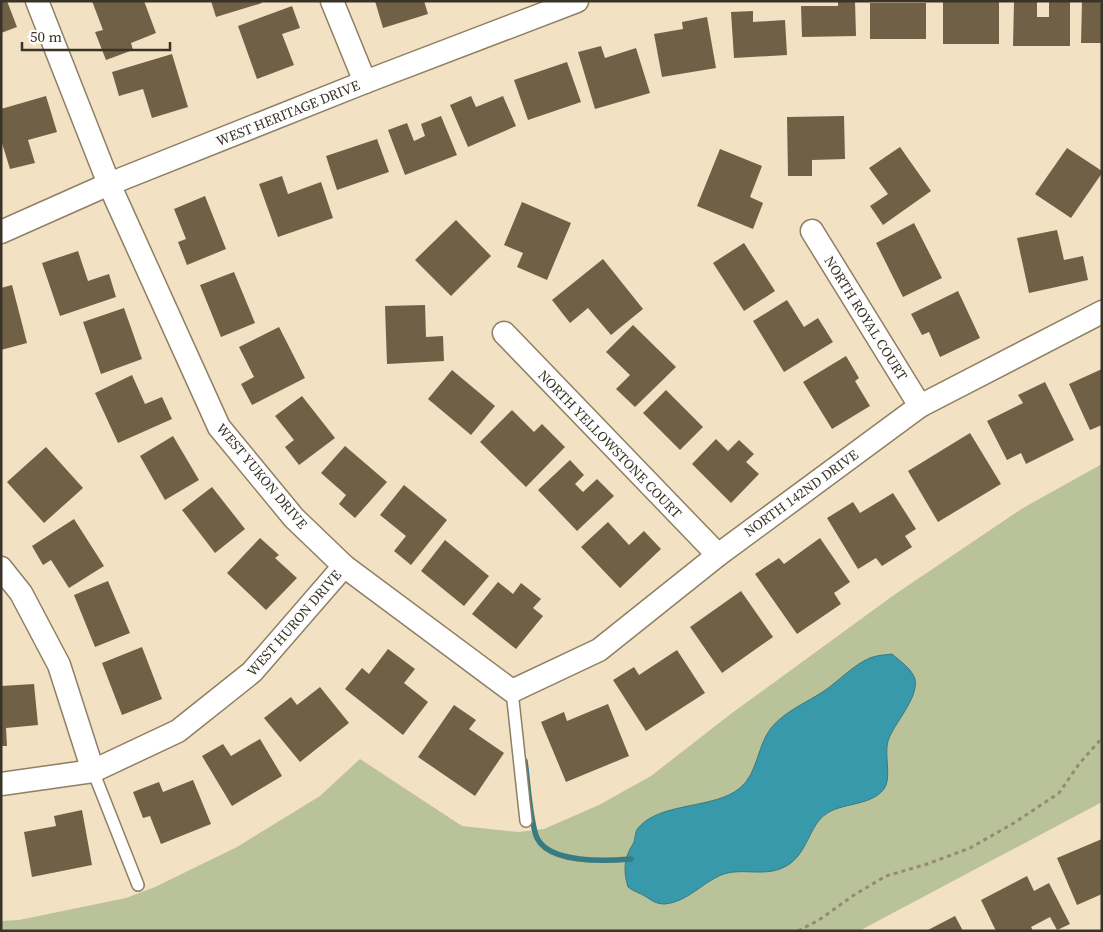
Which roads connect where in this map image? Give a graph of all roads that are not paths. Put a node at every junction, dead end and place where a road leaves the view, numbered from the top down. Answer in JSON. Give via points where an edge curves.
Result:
{"nodes":[{"id":1,"x":38,"y":1,"type":"edge"},
{"id":2,"x":332,"y":1,"type":"edge"},
{"id":3,"x":576,"y":1,"type":"edge"},
{"id":4,"x":365,"y":82,"type":"junction"},
{"id":5,"x":109,"y":184,"type":"junction"},
{"id":6,"x":812,"y":231,"type":"dead end"},
{"id":7,"x":1,"y":232,"type":"edge"},
{"id":8,"x":1102,"y":312,"type":"edge"},
{"id":9,"x":504,"y":332,"type":"dead end"},
{"id":10,"x":920,"y":406,"type":"junction"},
{"id":11,"x":718,"y":555,"type":"junction"},
{"id":12,"x":344,"y":566,"type":"junction"},
{"id":13,"x":1,"y":568,"type":"edge"},
{"id":14,"x":512,"y":691,"type":"junction"},
{"id":15,"x":93,"y":771,"type":"junction"},
{"id":16,"x":1,"y":784,"type":"edge"},
{"id":17,"x":526,"y":821,"type":"dead end"},
{"id":18,"x":138,"y":885,"type":"dead end"}],
"edges":[{"from":1,"to":5,"type":"street","name":"WEST YUKON DRIVE"},
{"from":2,"to":4,"type":"street"},
{"from":3,"to":4,"type":"street","name":"WEST HERITAGE DRIVE"},
{"from":4,"to":5,"type":"street","name":"WEST HERITAGE DRIVE"},
{"from":5,"to":7,"type":"street","name":"WEST HERITAGE DRIVE"},
{"from":5,"to":12,"type":"street","name":"WEST YUKON DRIVE","via":[[219,427],[294,518]]},
{"from":6,"to":10,"type":"street","name":"NORTH ROYAL COURT"},
{"from":8,"to":10,"type":"street","name":"NORTH 142ND DRIVE"},
{"from":9,"to":11,"type":"street","name":"NORTH YELLOWSTONE COURT"},
{"from":10,"to":11,"type":"street","name":"NORTH 142ND DRIVE"},
{"from":11,"to":14,"type":"street","name":"NORTH 142ND DRIVE","via":[[599,650]]},
{"from":12,"to":14,"type":"street","name":"WEST YUKON DRIVE"},
{"from":12,"to":15,"type":"street","name":"WEST HURON DRIVE","via":[[252,672],[178,731]]},
{"from":13,"to":15,"type":"street","via":[[21,593],[58,665]]},
{"from":14,"to":17,"type":"lane"},
{"from":15,"to":16,"type":"street","name":"WEST HURON DRIVE"},
{"from":15,"to":18,"type":"lane"}]}
